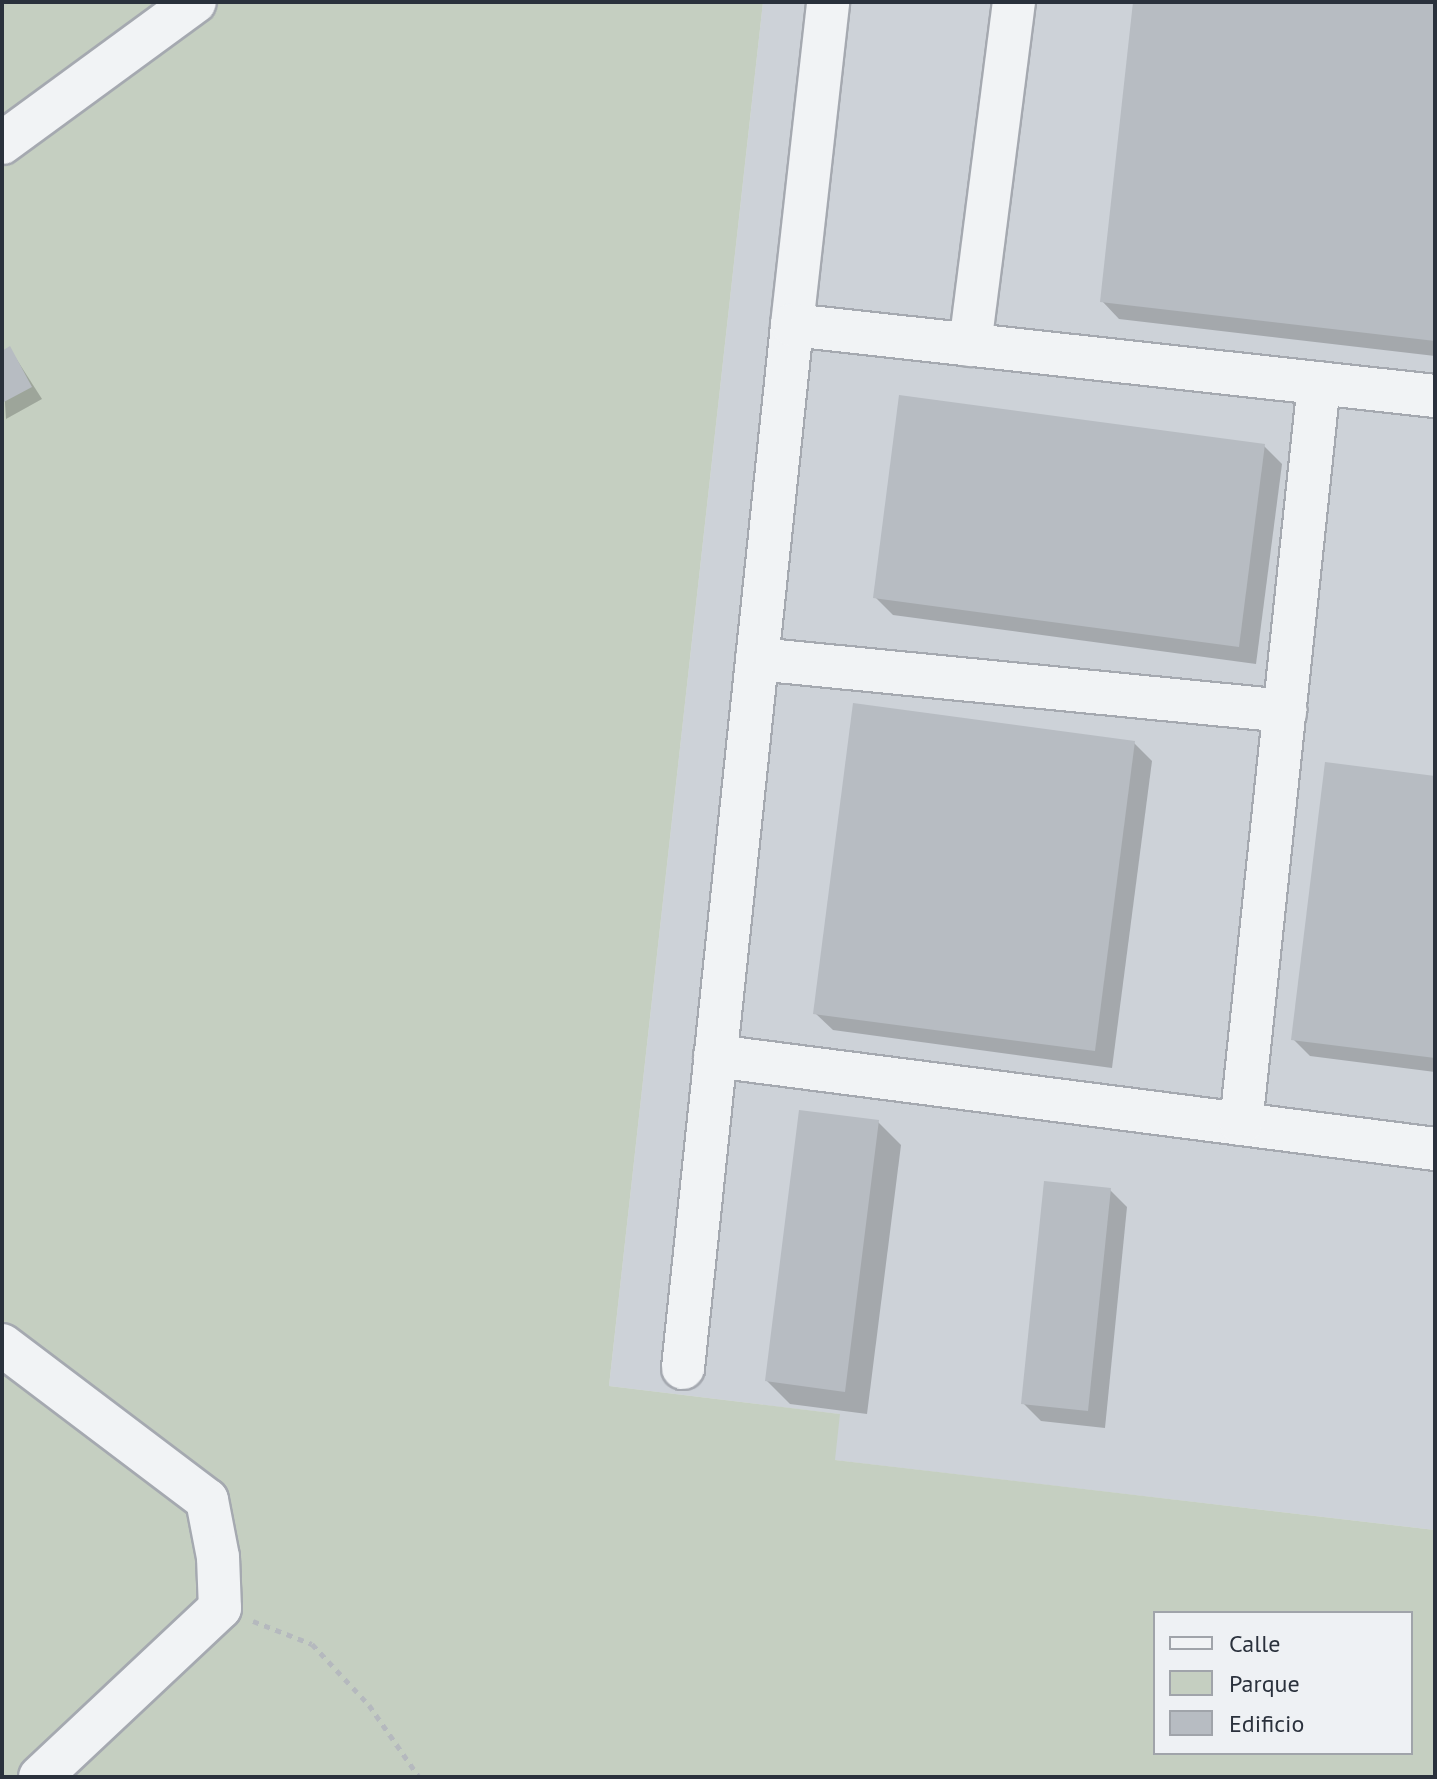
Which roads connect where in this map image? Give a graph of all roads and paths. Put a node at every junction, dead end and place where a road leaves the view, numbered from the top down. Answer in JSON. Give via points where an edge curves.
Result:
{"nodes":[{"id":1,"x":195,"y":2,"type":"edge"},
{"id":2,"x":828,"y":2,"type":"edge"},
{"id":3,"x":1014,"y":2,"type":"edge"},
{"id":4,"x":2,"y":143,"type":"edge"},
{"id":5,"x":792,"y":325,"type":"junction"},
{"id":6,"x":970,"y":345,"type":"junction"},
{"id":7,"x":1319,"y":383,"type":"junction"},
{"id":8,"x":1435,"y":396,"type":"edge"},
{"id":9,"x":757,"y":659,"type":"junction"},
{"id":10,"x":1285,"y":711,"type":"junction"},
{"id":11,"x":715,"y":1056,"type":"junction"},
{"id":12,"x":1241,"y":1124,"type":"junction"},
{"id":13,"x":1435,"y":1149,"type":"edge"},
{"id":14,"x":2,"y":1345,"type":"edge"},
{"id":15,"x":683,"y":1368,"type":"dead end"},
{"id":16,"x":220,"y":1608,"type":"junction"},
{"id":17,"x":40,"y":1777,"type":"edge"},
{"id":18,"x":419,"y":1777,"type":"edge"}],
"edges":[{"from":1,"to":4,"type":"street"},
{"from":2,"to":5,"type":"street"},
{"from":3,"to":6,"type":"street"},
{"from":5,"to":6,"type":"street"},
{"from":5,"to":9,"type":"street"},
{"from":6,"to":7,"type":"street"},
{"from":7,"to":8,"type":"street"},
{"from":7,"to":10,"type":"street"},
{"from":9,"to":10,"type":"street"},
{"from":9,"to":11,"type":"street"},
{"from":10,"to":12,"type":"street"},
{"from":11,"to":12,"type":"street"},
{"from":11,"to":15,"type":"street"},
{"from":12,"to":13,"type":"street"},
{"from":14,"to":16,"type":"street","via":[[207,1500],[218,1557]]},
{"from":16,"to":17,"type":"street"},
{"from":16,"to":18,"type":"path","via":[[312,1644],[369,1705]]}]}
